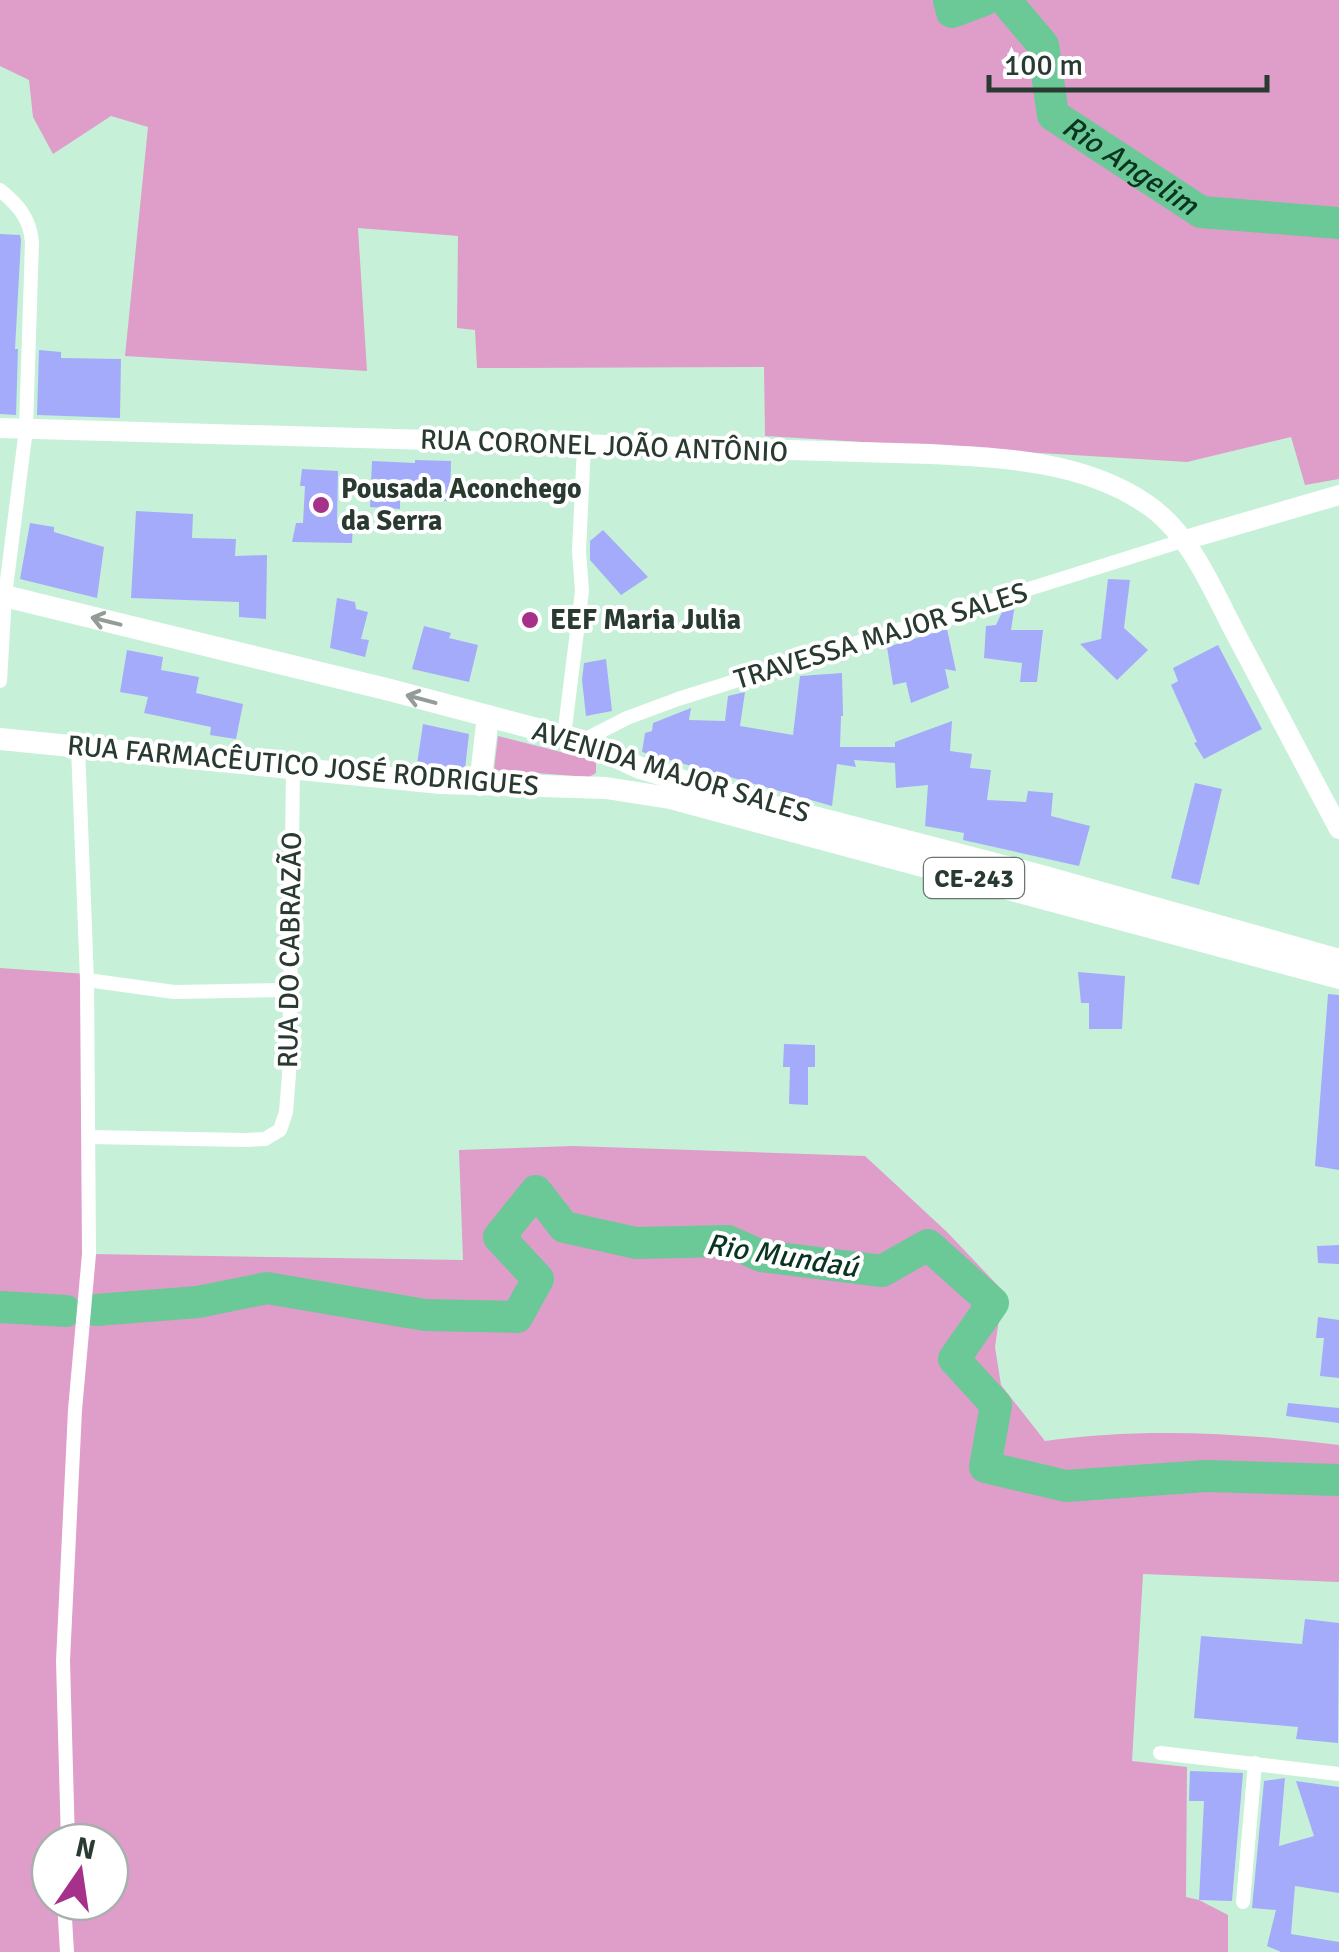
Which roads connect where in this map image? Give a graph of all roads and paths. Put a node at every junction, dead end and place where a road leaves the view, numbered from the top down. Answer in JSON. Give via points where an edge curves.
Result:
{"nodes":[{"id":1,"x":0,"y":190,"type":"edge"},
{"id":2,"x":0,"y":428,"type":"edge"},
{"id":3,"x":26,"y":429,"type":"junction"},
{"id":4,"x":584,"y":446,"type":"junction"},
{"id":5,"x":1339,"y":495,"type":"edge"},
{"id":6,"x":1185,"y":540,"type":"junction"},
{"id":7,"x":2,"y":596,"type":"edge"},
{"id":8,"x":0,"y":681,"type":"edge"},
{"id":9,"x":488,"y":716,"type":"junction"},
{"id":10,"x":0,"y":739,"type":"edge"},
{"id":11,"x":573,"y":739,"type":"junction"},
{"id":12,"x":78,"y":748,"type":"junction"},
{"id":13,"x":614,"y":758,"type":"junction"},
{"id":14,"x":293,"y":769,"type":"junction"},
{"id":15,"x":480,"y":785,"type":"junction"},
{"id":16,"x":606,"y":788,"type":"junction"},
{"id":17,"x":1339,"y":830,"type":"edge"},
{"id":18,"x":846,"y":834,"type":"junction"},
{"id":19,"x":1339,"y":960,"type":"edge"},
{"id":20,"x":1339,"y":978,"type":"edge"},
{"id":21,"x":87,"y":980,"type":"junction"},
{"id":22,"x":288,"y":990,"type":"junction"},
{"id":23,"x":90,"y":1137,"type":"junction"},
{"id":24,"x":1160,"y":1753,"type":"dead end"},
{"id":25,"x":1255,"y":1762,"type":"junction"},
{"id":26,"x":1339,"y":1774,"type":"edge"},
{"id":27,"x":68,"y":1822,"type":"edge"},
{"id":28,"x":1243,"y":1902,"type":"dead end"},
{"id":29,"x":65,"y":1922,"type":"edge"},
{"id":30,"x":66,"y":1952,"type":"edge"}],
"edges":[{"from":1,"to":3,"type":"street","via":[[31,226]]},
{"from":2,"to":3,"type":"street","name":"RUA CORONEL JOÃO ANTÔNIO"},
{"from":3,"to":4,"type":"street","name":"RUA CORONEL JOÃO ANTÔNIO"},
{"from":3,"to":7,"type":"street"},
{"from":4,"to":6,"type":"street","name":"RUA CORONEL JOÃO ANTÔNIO","via":[[1025,461],[1124,491],[1161,514]]},
{"from":4,"to":11,"type":"street"},
{"from":5,"to":6,"type":"street"},
{"from":6,"to":11,"type":"street","name":"TRAVESSA MAJOR SALES"},
{"from":6,"to":17,"type":"street","name":"RUA CORONEL JOÃO ANTÔNIO"},
{"from":7,"to":8,"type":"street"},
{"from":9,"to":7,"type":"main road","name":"AVENIDA MAJOR SALES","number":"CE-243","one_way":true},
{"from":9,"to":11,"type":"main road","name":"AVENIDA MAJOR SALES","number":"CE-243"},
{"from":9,"to":15,"type":"main road"},
{"from":10,"to":12,"type":"main road","name":"RUA FARMACÊUTICO JOSÉ RODRIGUES","number":"CE-243"},
{"from":11,"to":13,"type":"main road","name":"AVENIDA MAJOR SALES","number":"CE-243"},
{"from":12,"to":14,"type":"main road","name":"RUA FARMACÊUTICO JOSÉ RODRIGUES","number":"CE-243"},
{"from":12,"to":21,"type":"street"},
{"from":13,"to":16,"type":"main road"},
{"from":13,"to":18,"type":"main road","name":"AVENIDA MAJOR SALES","number":"CE-243"},
{"from":14,"to":15,"type":"main road","name":"RUA FARMACÊUTICO JOSÉ RODRIGUES","number":"CE-243"},
{"from":14,"to":22,"type":"street","name":"RUA DO CABRAZÃO"},
{"from":15,"to":16,"type":"main road","name":"RUA FARMACÊUTICO JOSÉ RODRIGUES","number":"CE-243"},
{"from":16,"to":18,"type":"main road","name":"AVENIDA MAJOR SALES","number":"CE-243"},
{"from":18,"to":19,"type":"main road","name":"AVENIDA MAJOR SALES","number":"CE-243"},
{"from":18,"to":20,"type":"main road","name":"AVENIDA MAJOR SALES","number":"CE-243"},
{"from":21,"to":22,"type":"street","via":[[174,992]]},
{"from":21,"to":23,"type":"street"},
{"from":22,"to":23,"type":"street","name":"RUA DO CABRAZÃO","via":[[288,1094],[280,1130],[245,1140]]},
{"from":23,"to":27,"type":"street","via":[[64,1661]]},
{"from":24,"to":25,"type":"street"},
{"from":25,"to":26,"type":"street"},
{"from":25,"to":28,"type":"street"},
{"from":29,"to":30,"type":"street"}]}
